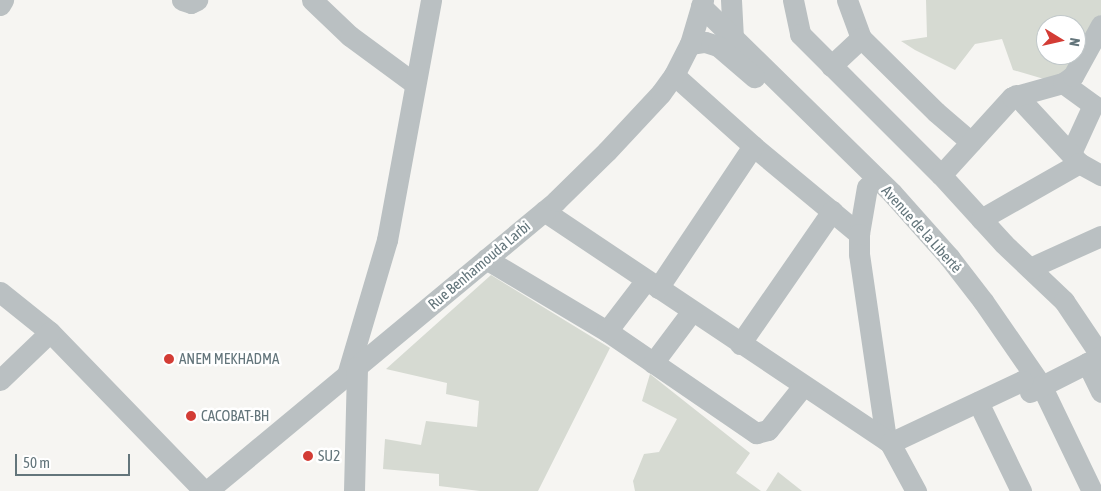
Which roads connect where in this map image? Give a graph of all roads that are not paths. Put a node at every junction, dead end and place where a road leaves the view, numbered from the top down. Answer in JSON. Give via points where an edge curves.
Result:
{"nodes":[{"id":1,"x":3,"y":0,"type":"edge"},
{"id":2,"x":182,"y":0,"type":"edge"},
{"id":3,"x":197,"y":0,"type":"edge"},
{"id":4,"x":312,"y":0,"type":"edge"},
{"id":5,"x":431,"y":0,"type":"edge"},
{"id":6,"x":730,"y":0,"type":"edge"},
{"id":7,"x":793,"y":0,"type":"edge"},
{"id":8,"x":847,"y":0,"type":"edge"},
{"id":9,"x":702,"y":3,"type":"edge"},
{"id":10,"x":0,"y":5,"type":"edge"},
{"id":11,"x":1101,"y":25,"type":"edge"},
{"id":12,"x":733,"y":36,"type":"junction"},
{"id":13,"x":861,"y":38,"type":"junction"},
{"id":14,"x":690,"y":44,"type":"junction"},
{"id":15,"x":831,"y":66,"type":"junction"},
{"id":16,"x":674,"y":75,"type":"junction"},
{"id":17,"x":1063,"y":83,"type":"junction"},
{"id":18,"x":415,"y":84,"type":"junction"},
{"id":19,"x":1016,"y":96,"type":"junction"},
{"id":20,"x":971,"y":142,"type":"junction"},
{"id":21,"x":753,"y":146,"type":"junction"},
{"id":22,"x":1075,"y":158,"type":"junction"},
{"id":23,"x":941,"y":175,"type":"junction"},
{"id":24,"x":1101,"y":175,"type":"edge"},
{"id":25,"x":867,"y":187,"type":"junction"},
{"id":26,"x":544,"y":211,"type":"junction"},
{"id":27,"x":832,"y":211,"type":"junction"},
{"id":28,"x":981,"y":219,"type":"junction"},
{"id":29,"x":859,"y":234,"type":"junction"},
{"id":30,"x":1101,"y":236,"type":"edge"},
{"id":31,"x":486,"y":259,"type":"junction"},
{"id":32,"x":1030,"y":268,"type":"junction"},
{"id":33,"x":652,"y":284,"type":"junction"},
{"id":34,"x":0,"y":292,"type":"edge"},
{"id":35,"x":692,"y":311,"type":"junction"},
{"id":36,"x":607,"y":331,"type":"junction"},
{"id":37,"x":50,"y":332,"type":"junction"},
{"id":38,"x":740,"y":344,"type":"junction"},
{"id":39,"x":1096,"y":358,"type":"edge"},
{"id":40,"x":653,"y":363,"type":"junction"},
{"id":41,"x":352,"y":371,"type":"junction"},
{"id":42,"x":0,"y":380,"type":"edge"},
{"id":43,"x":804,"y":386,"type":"junction"},
{"id":44,"x":1031,"y":386,"type":"junction"},
{"id":45,"x":1101,"y":392,"type":"edge"},
{"id":46,"x":978,"y":402,"type":"junction"},
{"id":47,"x":888,"y":442,"type":"junction"},
{"id":48,"x":206,"y":491,"type":"edge"},
{"id":49,"x":354,"y":491,"type":"edge"},
{"id":50,"x":916,"y":491,"type":"edge"},
{"id":51,"x":1021,"y":491,"type":"edge"},
{"id":52,"x":1080,"y":491,"type":"edge"},
{"id":53,"x":1092,"y":491,"type":"edge"}],
"edges":[{"from":1,"to":10,"type":"street"},
{"from":2,"to":3,"type":"street","via":[[192,3]]},
{"from":4,"to":18,"type":"street","via":[[350,36]]},
{"from":5,"to":18,"type":"street"},
{"from":6,"to":12,"type":"street"},
{"from":7,"to":15,"type":"street","via":[[798,30]]},
{"from":8,"to":13,"type":"street"},
{"from":9,"to":12,"type":"street","name":"Avenue de la Liberté"},
{"from":9,"to":14,"type":"street","name":"Rue Benhamouda Larbi"},
{"from":11,"to":17,"type":"street","via":[[1080,66]]},
{"from":12,"to":44,"type":"street","name":"Avenue de la Liberté","via":[[892,193],[943,250],[983,300]]},
{"from":13,"to":15,"type":"street"},
{"from":13,"to":20,"type":"street"},
{"from":14,"to":16,"type":"street","name":"Rue Benhamouda Larbi"},
{"from":14,"to":25,"type":"street","name":"Avenue de la Liberté","via":[[712,43],[727,52]]},
{"from":15,"to":23,"type":"street"},
{"from":16,"to":21,"type":"street"},
{"from":16,"to":26,"type":"street","name":"Rue Benhamouda Larbi","via":[[634,124]]},
{"from":17,"to":19,"type":"street"},
{"from":17,"to":22,"type":"street","via":[[1093,105]]},
{"from":18,"to":41,"type":"street","via":[[387,240]]},
{"from":19,"to":20,"type":"street","via":[[1007,101]]},
{"from":19,"to":22,"type":"street"},
{"from":20,"to":23,"type":"street"},
{"from":21,"to":27,"type":"street"},
{"from":21,"to":33,"type":"street"},
{"from":22,"to":24,"type":"street"},
{"from":22,"to":28,"type":"street"},
{"from":23,"to":28,"type":"street"},
{"from":25,"to":29,"type":"street"},
{"from":25,"to":44,"type":"street","name":"Avenue de la Liberté","via":[[939,263]]},
{"from":26,"to":31,"type":"street","name":"Rue Benhamouda Larbi"},
{"from":26,"to":33,"type":"street"},
{"from":27,"to":29,"type":"street"},
{"from":27,"to":38,"type":"street"},
{"from":28,"to":32,"type":"street"},
{"from":29,"to":47,"type":"street","via":[[861,276]]},
{"from":30,"to":32,"type":"street"},
{"from":31,"to":36,"type":"street"},
{"from":31,"to":41,"type":"street","name":"Rue Benhamouda Larbi"},
{"from":32,"to":39,"type":"street","via":[[1064,301]]},
{"from":33,"to":35,"type":"street"},
{"from":33,"to":36,"type":"street"},
{"from":34,"to":37,"type":"street"},
{"from":35,"to":38,"type":"street"},
{"from":35,"to":40,"type":"street"},
{"from":36,"to":40,"type":"street"},
{"from":37,"to":42,"type":"street"},
{"from":37,"to":48,"type":"street"},
{"from":38,"to":43,"type":"street"},
{"from":39,"to":44,"type":"street"},
{"from":39,"to":45,"type":"street"},
{"from":40,"to":43,"type":"street","via":[[756,433],[768,430]]},
{"from":41,"to":48,"type":"street","name":"Rue Benhamouda Larbi"},
{"from":41,"to":49,"type":"street"},
{"from":43,"to":47,"type":"street"},
{"from":44,"to":46,"type":"street"},
{"from":44,"to":52,"type":"street","name":"Avenue de la Liberté"},
{"from":44,"to":53,"type":"street","name":"Avenue de la Liberté"},
{"from":46,"to":47,"type":"street"},
{"from":46,"to":51,"type":"street"},
{"from":47,"to":50,"type":"street"}]}
